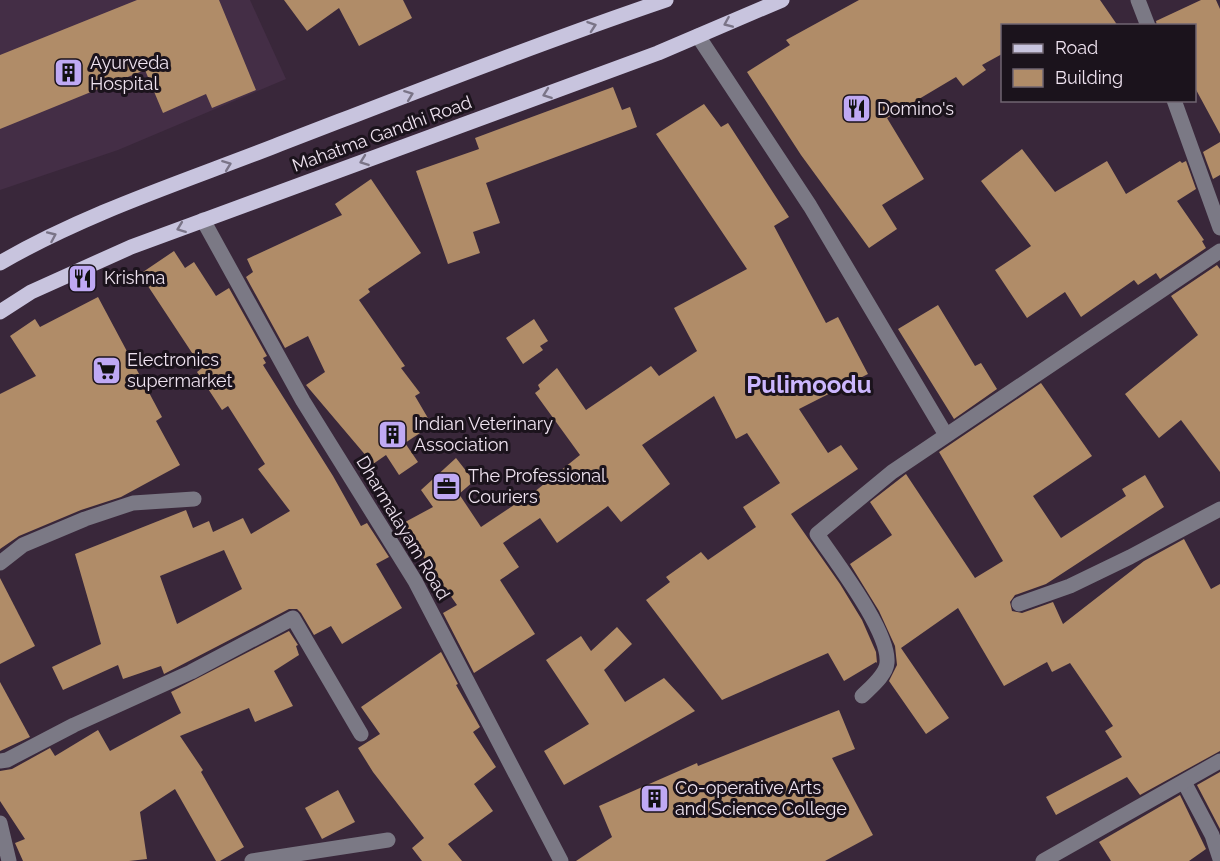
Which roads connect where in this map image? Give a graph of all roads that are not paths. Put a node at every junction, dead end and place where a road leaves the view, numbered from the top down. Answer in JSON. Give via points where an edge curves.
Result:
{"nodes":[{"id":1,"x":666,"y":0,"type":"edge"},
{"id":2,"x":782,"y":0,"type":"edge"},
{"id":3,"x":1138,"y":0,"type":"edge"},
{"id":4,"x":1147,"y":24,"type":"edge"},
{"id":5,"x":698,"y":36,"type":"junction"},
{"id":6,"x":1175,"y":102,"type":"edge"},
{"id":7,"x":203,"y":220,"type":"junction"},
{"id":8,"x":1220,"y":228,"type":"edge"},
{"id":9,"x":1220,"y":251,"type":"edge"},
{"id":10,"x":0,"y":263,"type":"edge"},
{"id":11,"x":0,"y":312,"type":"edge"},
{"id":12,"x":946,"y":435,"type":"junction"},
{"id":13,"x":194,"y":499,"type":"dead end"},
{"id":14,"x":1220,"y":509,"type":"edge"},
{"id":15,"x":0,"y":563,"type":"edge"},
{"id":16,"x":1019,"y":604,"type":"dead end"},
{"id":17,"x":862,"y":696,"type":"dead end"},
{"id":18,"x":361,"y":734,"type":"dead end"},
{"id":19,"x":0,"y":761,"type":"edge"},
{"id":20,"x":1220,"y":761,"type":"edge"},
{"id":21,"x":1184,"y":782,"type":"junction"},
{"id":22,"x":0,"y":823,"type":"edge"},
{"id":23,"x":388,"y":840,"type":"dead end"},
{"id":24,"x":1220,"y":859,"type":"edge"},
{"id":25,"x":9,"y":861,"type":"edge"},
{"id":26,"x":252,"y":861,"type":"edge"},
{"id":27,"x":561,"y":861,"type":"edge"},
{"id":28,"x":1043,"y":861,"type":"edge"}],
"edges":[{"from":10,"to":1,"type":"main road","name":"Mahatma Gandhi Road","one_way":true,"via":[[31,245],[124,205],[559,37]]},
{"from":2,"to":5,"type":"main road","name":"Mahatma Gandhi Road","one_way":true},
{"from":3,"to":4,"type":"street"},
{"from":5,"to":7,"type":"main road","name":"Mahatma Gandhi Road","one_way":true},
{"from":5,"to":12,"type":"street","via":[[810,206]]},
{"from":6,"to":8,"type":"street"},
{"from":7,"to":11,"type":"main road","name":"Mahatma Gandhi Road","one_way":true,"via":[[131,247],[32,292]]},
{"from":7,"to":27,"type":"street","name":"Dharmalayam Road","via":[[303,401],[415,582]]},
{"from":9,"to":12,"type":"street"},
{"from":12,"to":17,"type":"street","via":[[892,472],[817,534],[875,623],[886,650],[887,665]]},
{"from":13,"to":15,"type":"street","via":[[133,503],[23,545]]},
{"from":14,"to":16,"type":"street","via":[[1070,586]]},
{"from":18,"to":19,"type":"street","via":[[293,618],[191,672]]},
{"from":20,"to":21,"type":"street"},
{"from":21,"to":24,"type":"street"},
{"from":21,"to":28,"type":"street"},
{"from":22,"to":25,"type":"street"},
{"from":23,"to":26,"type":"street"}]}
